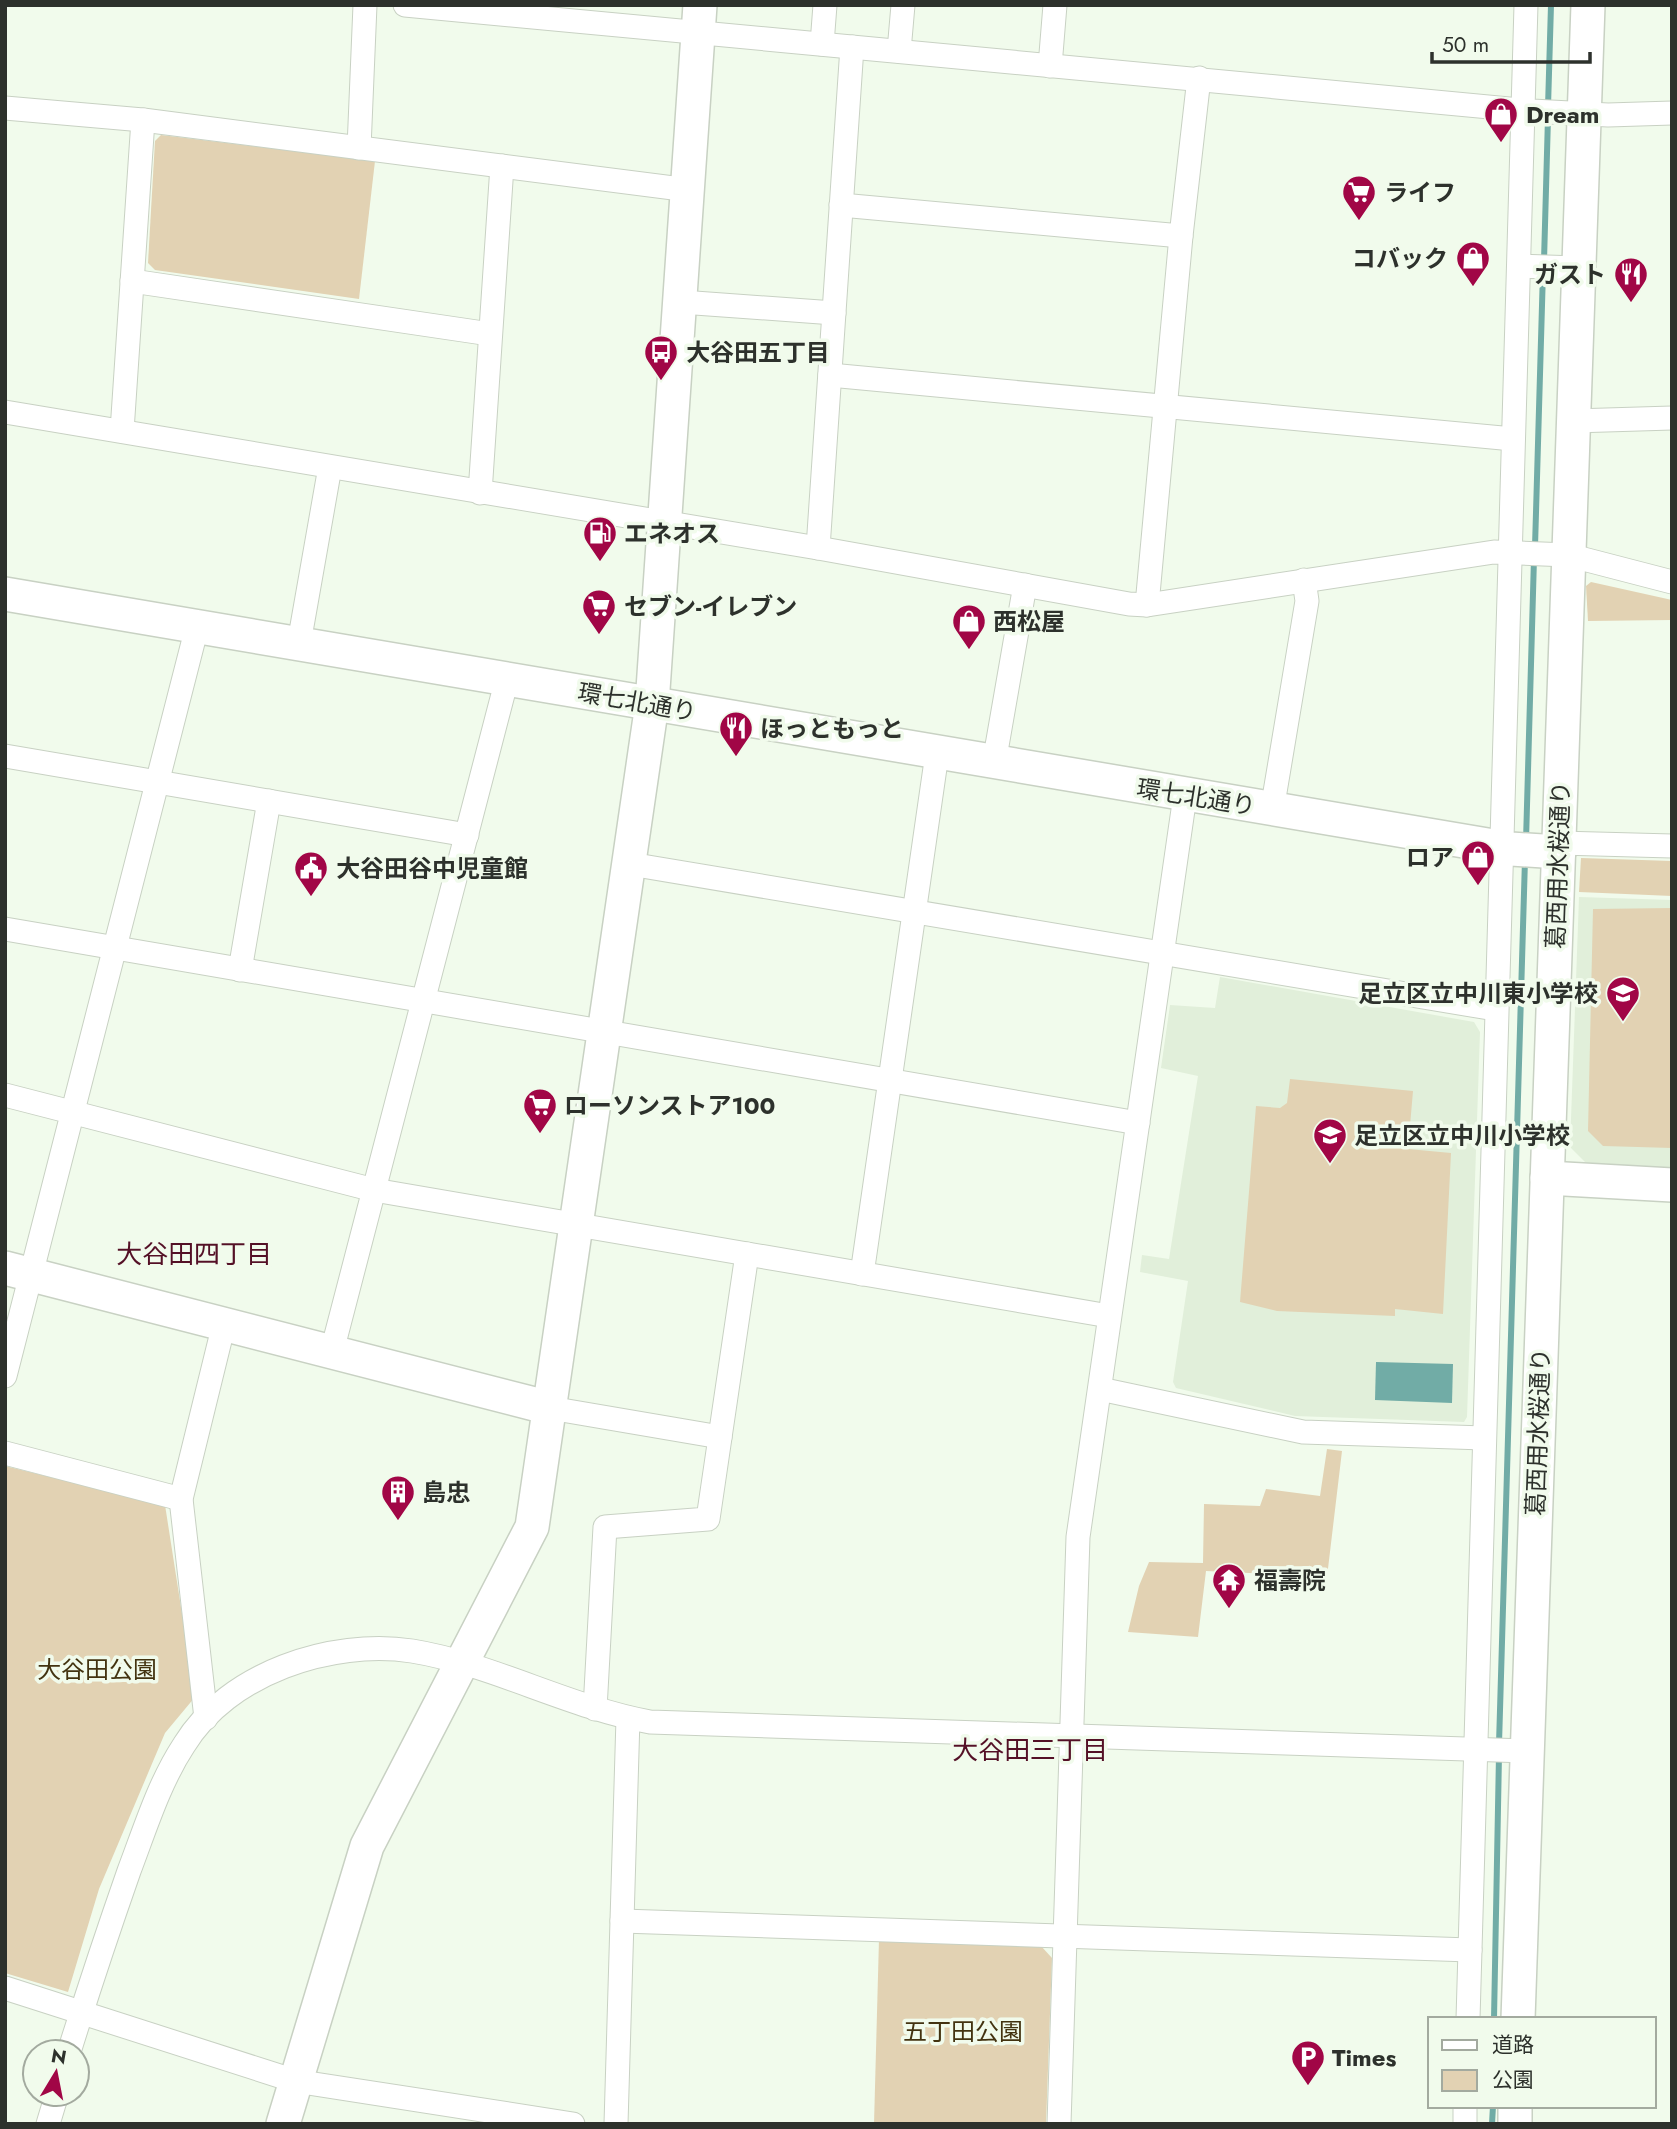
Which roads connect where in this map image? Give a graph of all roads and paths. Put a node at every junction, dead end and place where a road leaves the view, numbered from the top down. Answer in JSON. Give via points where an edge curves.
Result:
{"nodes":[{"id":1,"x":365,"y":5,"type":"edge"},
{"id":2,"x":405,"y":5,"type":"edge"},
{"id":3,"x":825,"y":5,"type":"edge"},
{"id":4,"x":903,"y":5,"type":"edge"},
{"id":5,"x":1055,"y":5,"type":"edge"},
{"id":6,"x":1526,"y":5,"type":"edge"},
{"id":7,"x":1588,"y":5,"type":"edge"},
{"id":8,"x":514,"y":10,"type":"edge"},
{"id":9,"x":699,"y":19,"type":"edge"},
{"id":10,"x":822,"y":44,"type":"junction"},
{"id":11,"x":852,"y":47,"type":"junction"},
{"id":12,"x":899,"y":51,"type":"junction"},
{"id":13,"x":1050,"y":65,"type":"junction"},
{"id":14,"x":1199,"y":78,"type":"junction"},
{"id":15,"x":5,"y":108,"type":"edge"},
{"id":16,"x":1527,"y":111,"type":"junction"},
{"id":17,"x":1672,"y":113,"type":"edge"},
{"id":18,"x":1575,"y":114,"type":"junction"},
{"id":19,"x":143,"y":121,"type":"junction"},
{"id":20,"x":359,"y":148,"type":"junction"},
{"id":21,"x":502,"y":166,"type":"junction"},
{"id":22,"x":689,"y":190,"type":"junction"},
{"id":23,"x":841,"y":205,"type":"junction"},
{"id":24,"x":1181,"y":236,"type":"junction"},
{"id":25,"x":1523,"y":267,"type":"junction"},
{"id":26,"x":1570,"y":268,"type":"junction"},
{"id":27,"x":132,"y":281,"type":"junction"},
{"id":28,"x":681,"y":302,"type":"junction"},
{"id":29,"x":834,"y":313,"type":"junction"},
{"id":30,"x":490,"y":334,"type":"junction"},
{"id":31,"x":830,"y":375,"type":"junction"},
{"id":32,"x":1165,"y":407,"type":"junction"},
{"id":33,"x":5,"y":412,"type":"edge"},
{"id":34,"x":1672,"y":418,"type":"edge"},
{"id":35,"x":1573,"y":421,"type":"junction"},
{"id":36,"x":122,"y":431,"type":"junction"},
{"id":37,"x":1513,"y":439,"type":"junction"},
{"id":38,"x":330,"y":467,"type":"junction"},
{"id":39,"x":480,"y":493,"type":"junction"},
{"id":40,"x":665,"y":523,"type":"junction"},
{"id":41,"x":818,"y":548,"type":"junction"},
{"id":42,"x":1536,"y":553,"type":"junction"},
{"id":43,"x":1304,"y":580,"type":"junction"},
{"id":44,"x":1672,"y":582,"type":"edge"},
{"id":45,"x":1025,"y":585,"type":"junction"},
{"id":46,"x":5,"y":594,"type":"edge"},
{"id":47,"x":1147,"y":605,"type":"junction"},
{"id":48,"x":197,"y":626,"type":"junction"},
{"id":49,"x":299,"y":643,"type":"junction"},
{"id":50,"x":507,"y":679,"type":"junction"},
{"id":51,"x":652,"y":704,"type":"junction"},
{"id":52,"x":937,"y":754,"type":"junction"},
{"id":53,"x":5,"y":756,"type":"edge"},
{"id":54,"x":993,"y":764,"type":"junction"},
{"id":55,"x":158,"y":782,"type":"junction"},
{"id":56,"x":1185,"y":796,"type":"junction"},
{"id":57,"x":269,"y":801,"type":"junction"},
{"id":58,"x":1272,"y":810,"type":"junction"},
{"id":59,"x":467,"y":835,"type":"junction"},
{"id":60,"x":1672,"y":846,"type":"edge"},
{"id":61,"x":1534,"y":849,"type":"junction"},
{"id":62,"x":630,"y":864,"type":"junction"},
{"id":63,"x":915,"y":911,"type":"junction"},
{"id":64,"x":5,"y":929,"type":"edge"},
{"id":65,"x":114,"y":947,"type":"junction"},
{"id":66,"x":1163,"y":953,"type":"junction"},
{"id":67,"x":240,"y":970,"type":"junction"},
{"id":68,"x":424,"y":1002,"type":"junction"},
{"id":69,"x":1495,"y":1009,"type":"junction"},
{"id":70,"x":606,"y":1032,"type":"junction"},
{"id":71,"x":890,"y":1080,"type":"junction"},
{"id":72,"x":5,"y":1095,"type":"edge"},
{"id":73,"x":72,"y":1112,"type":"junction"},
{"id":74,"x":1138,"y":1123,"type":"junction"},
{"id":75,"x":1547,"y":1178,"type":"junction"},
{"id":76,"x":1672,"y":1185,"type":"edge"},
{"id":77,"x":374,"y":1190,"type":"junction"},
{"id":78,"x":577,"y":1225,"type":"junction"},
{"id":79,"x":747,"y":1254,"type":"junction"},
{"id":80,"x":19,"y":1271,"type":"edge"},
{"id":81,"x":862,"y":1274,"type":"junction"},
{"id":82,"x":1109,"y":1316,"type":"junction"},
{"id":83,"x":224,"y":1324,"type":"junction"},
{"id":84,"x":332,"y":1351,"type":"junction"},
{"id":85,"x":5,"y":1377,"type":"edge"},
{"id":86,"x":1100,"y":1389,"type":"junction"},
{"id":87,"x":550,"y":1408,"type":"junction"},
{"id":88,"x":720,"y":1437,"type":"junction"},
{"id":89,"x":1484,"y":1438,"type":"junction"},
{"id":90,"x":5,"y":1453,"type":"edge"},
{"id":91,"x":181,"y":1499,"type":"junction"},
{"id":92,"x":460,"y":1664,"type":"junction"},
{"id":93,"x":595,"y":1709,"type":"junction"},
{"id":94,"x":206,"y":1718,"type":"junction"},
{"id":95,"x":628,"y":1718,"type":"junction"},
{"id":96,"x":1071,"y":1736,"type":"junction"},
{"id":97,"x":1474,"y":1748,"type":"junction"},
{"id":98,"x":1521,"y":1750,"type":"junction"},
{"id":99,"x":622,"y":1921,"type":"junction"},
{"id":100,"x":1066,"y":1936,"type":"junction"},
{"id":101,"x":1470,"y":1950,"type":"junction"},
{"id":102,"x":5,"y":1988,"type":"edge"},
{"id":103,"x":81,"y":2011,"type":"junction"},
{"id":104,"x":1468,"y":2017,"type":"edge"},
{"id":105,"x":1518,"y":2017,"type":"edge"},
{"id":106,"x":73,"y":2038,"type":"edge"},
{"id":107,"x":295,"y":2081,"type":"junction"},
{"id":108,"x":283,"y":2124,"type":"edge"},
{"id":109,"x":573,"y":2124,"type":"edge"},
{"id":110,"x":615,"y":2124,"type":"edge"},
{"id":111,"x":1059,"y":2124,"type":"edge"}],
"edges":[{"from":1,"to":20,"type":"street"},
{"from":2,"to":8,"type":"street"},
{"from":3,"to":10,"type":"street"},
{"from":4,"to":12,"type":"street"},
{"from":5,"to":13,"type":"street"},
{"from":6,"to":16,"type":"street"},
{"from":7,"to":18,"type":"street","name":"葛西用水桜通り"},
{"from":8,"to":9,"type":"street"},
{"from":9,"to":10,"type":"street"},
{"from":9,"to":22,"type":"street"},
{"from":10,"to":11,"type":"street"},
{"from":11,"to":12,"type":"street"},
{"from":11,"to":23,"type":"street"},
{"from":12,"to":13,"type":"street"},
{"from":13,"to":14,"type":"street"},
{"from":14,"to":16,"type":"street"},
{"from":14,"to":24,"type":"street"},
{"from":15,"to":19,"type":"street"},
{"from":16,"to":18,"type":"street"},
{"from":16,"to":25,"type":"street"},
{"from":17,"to":18,"type":"street"},
{"from":18,"to":26,"type":"street","name":"葛西用水桜通り"},
{"from":19,"to":20,"type":"street"},
{"from":19,"to":27,"type":"street"},
{"from":20,"to":21,"type":"street"},
{"from":21,"to":22,"type":"street"},
{"from":21,"to":30,"type":"street"},
{"from":22,"to":28,"type":"street"},
{"from":23,"to":24,"type":"street"},
{"from":23,"to":29,"type":"street"},
{"from":24,"to":32,"type":"street"},
{"from":25,"to":26,"type":"street"},
{"from":25,"to":37,"type":"street"},
{"from":26,"to":35,"type":"street","name":"葛西用水桜通り"},
{"from":27,"to":30,"type":"street"},
{"from":27,"to":36,"type":"street"},
{"from":28,"to":29,"type":"street"},
{"from":28,"to":40,"type":"street"},
{"from":29,"to":31,"type":"street"},
{"from":30,"to":39,"type":"street"},
{"from":31,"to":32,"type":"street"},
{"from":31,"to":41,"type":"street"},
{"from":32,"to":37,"type":"street"},
{"from":32,"to":47,"type":"street"},
{"from":33,"to":36,"type":"street"},
{"from":34,"to":35,"type":"street"},
{"from":35,"to":42,"type":"street","name":"葛西用水桜通り"},
{"from":36,"to":38,"type":"street"},
{"from":37,"to":42,"type":"street"},
{"from":38,"to":39,"type":"street"},
{"from":38,"to":49,"type":"street"},
{"from":39,"to":40,"type":"street"},
{"from":40,"to":41,"type":"street"},
{"from":40,"to":51,"type":"street"},
{"from":41,"to":45,"type":"street"},
{"from":42,"to":43,"type":"street","via":[[1454,557]]},
{"from":42,"to":44,"type":"street"},
{"from":42,"to":61,"type":"street","name":"葛西用水桜通り"},
{"from":42,"to":61,"type":"street"},
{"from":43,"to":47,"type":"street"},
{"from":43,"to":58,"type":"street","via":[[1307,601]]},
{"from":45,"to":47,"type":"street"},
{"from":45,"to":54,"type":"street"},
{"from":46,"to":48,"type":"street","name":"環七北通り"},
{"from":48,"to":49,"type":"street","name":"環七北通り"},
{"from":48,"to":55,"type":"street"},
{"from":49,"to":50,"type":"street","name":"環七北通り"},
{"from":50,"to":51,"type":"street","name":"環七北通り"},
{"from":50,"to":59,"type":"street"},
{"from":51,"to":52,"type":"street","name":"環七北通り"},
{"from":51,"to":62,"type":"street"},
{"from":52,"to":54,"type":"street","name":"環七北通り"},
{"from":52,"to":63,"type":"street"},
{"from":53,"to":55,"type":"street"},
{"from":54,"to":56,"type":"street","name":"環七北通り"},
{"from":55,"to":57,"type":"street"},
{"from":55,"to":65,"type":"street"},
{"from":56,"to":58,"type":"street","name":"環七北通り"},
{"from":56,"to":66,"type":"street"},
{"from":57,"to":59,"type":"street"},
{"from":57,"to":67,"type":"street"},
{"from":58,"to":61,"type":"street","name":"環七北通り"},
{"from":59,"to":68,"type":"street"},
{"from":60,"to":61,"type":"street"},
{"from":61,"to":69,"type":"street"},
{"from":61,"to":75,"type":"street","name":"葛西用水桜通り"},
{"from":62,"to":63,"type":"street"},
{"from":62,"to":70,"type":"street"},
{"from":63,"to":66,"type":"street"},
{"from":63,"to":71,"type":"street"},
{"from":64,"to":65,"type":"street"},
{"from":65,"to":67,"type":"street"},
{"from":65,"to":73,"type":"street"},
{"from":66,"to":69,"type":"street"},
{"from":66,"to":74,"type":"street"},
{"from":67,"to":68,"type":"street"},
{"from":68,"to":70,"type":"street"},
{"from":68,"to":77,"type":"street"},
{"from":69,"to":89,"type":"street"},
{"from":70,"to":71,"type":"street"},
{"from":70,"to":78,"type":"street"},
{"from":71,"to":74,"type":"street"},
{"from":71,"to":81,"type":"street"},
{"from":72,"to":73,"type":"street"},
{"from":73,"to":77,"type":"street"},
{"from":73,"to":80,"type":"street"},
{"from":74,"to":82,"type":"street"},
{"from":75,"to":76,"type":"street"},
{"from":75,"to":98,"type":"street","name":"葛西用水桜通り"},
{"from":77,"to":78,"type":"street"},
{"from":77,"to":84,"type":"street"},
{"from":78,"to":79,"type":"street"},
{"from":78,"to":87,"type":"street"},
{"from":79,"to":81,"type":"street"},
{"from":79,"to":88,"type":"street"},
{"from":80,"to":83,"type":"street"},
{"from":80,"to":85,"type":"street"},
{"from":81,"to":82,"type":"street"},
{"from":82,"to":86,"type":"street"},
{"from":83,"to":84,"type":"street"},
{"from":83,"to":91,"type":"street"},
{"from":84,"to":87,"type":"street"},
{"from":86,"to":89,"type":"street","via":[[1303,1432]]},
{"from":86,"to":96,"type":"street","via":[[1078,1536]]},
{"from":87,"to":88,"type":"street"},
{"from":87,"to":92,"type":"street","via":[[532,1527]]},
{"from":88,"to":93,"type":"street","via":[[708,1519],[605,1527]]},
{"from":89,"to":97,"type":"street"},
{"from":90,"to":91,"type":"street"},
{"from":91,"to":94,"type":"street"},
{"from":92,"to":93,"type":"street"},
{"from":92,"to":94,"type":"street","via":[[413,1651],[365,1647],[323,1654],[288,1664],[253,1682]]},
{"from":92,"to":107,"type":"street","via":[[367,1846]]},
{"from":93,"to":95,"type":"street"},
{"from":94,"to":103,"type":"street","via":[[184,1743],[163,1783]]},
{"from":95,"to":96,"type":"street"},
{"from":95,"to":99,"type":"street"},
{"from":96,"to":97,"type":"street"},
{"from":96,"to":100,"type":"street"},
{"from":97,"to":98,"type":"street"},
{"from":97,"to":101,"type":"street"},
{"from":98,"to":105,"type":"street","name":"葛西用水桜通り"},
{"from":99,"to":100,"type":"street"},
{"from":99,"to":110,"type":"street"},
{"from":100,"to":101,"type":"street"},
{"from":100,"to":111,"type":"street"},
{"from":101,"to":104,"type":"street"},
{"from":102,"to":103,"type":"street"},
{"from":103,"to":106,"type":"street"},
{"from":103,"to":107,"type":"street"},
{"from":107,"to":108,"type":"street"},
{"from":107,"to":109,"type":"street"}]}
